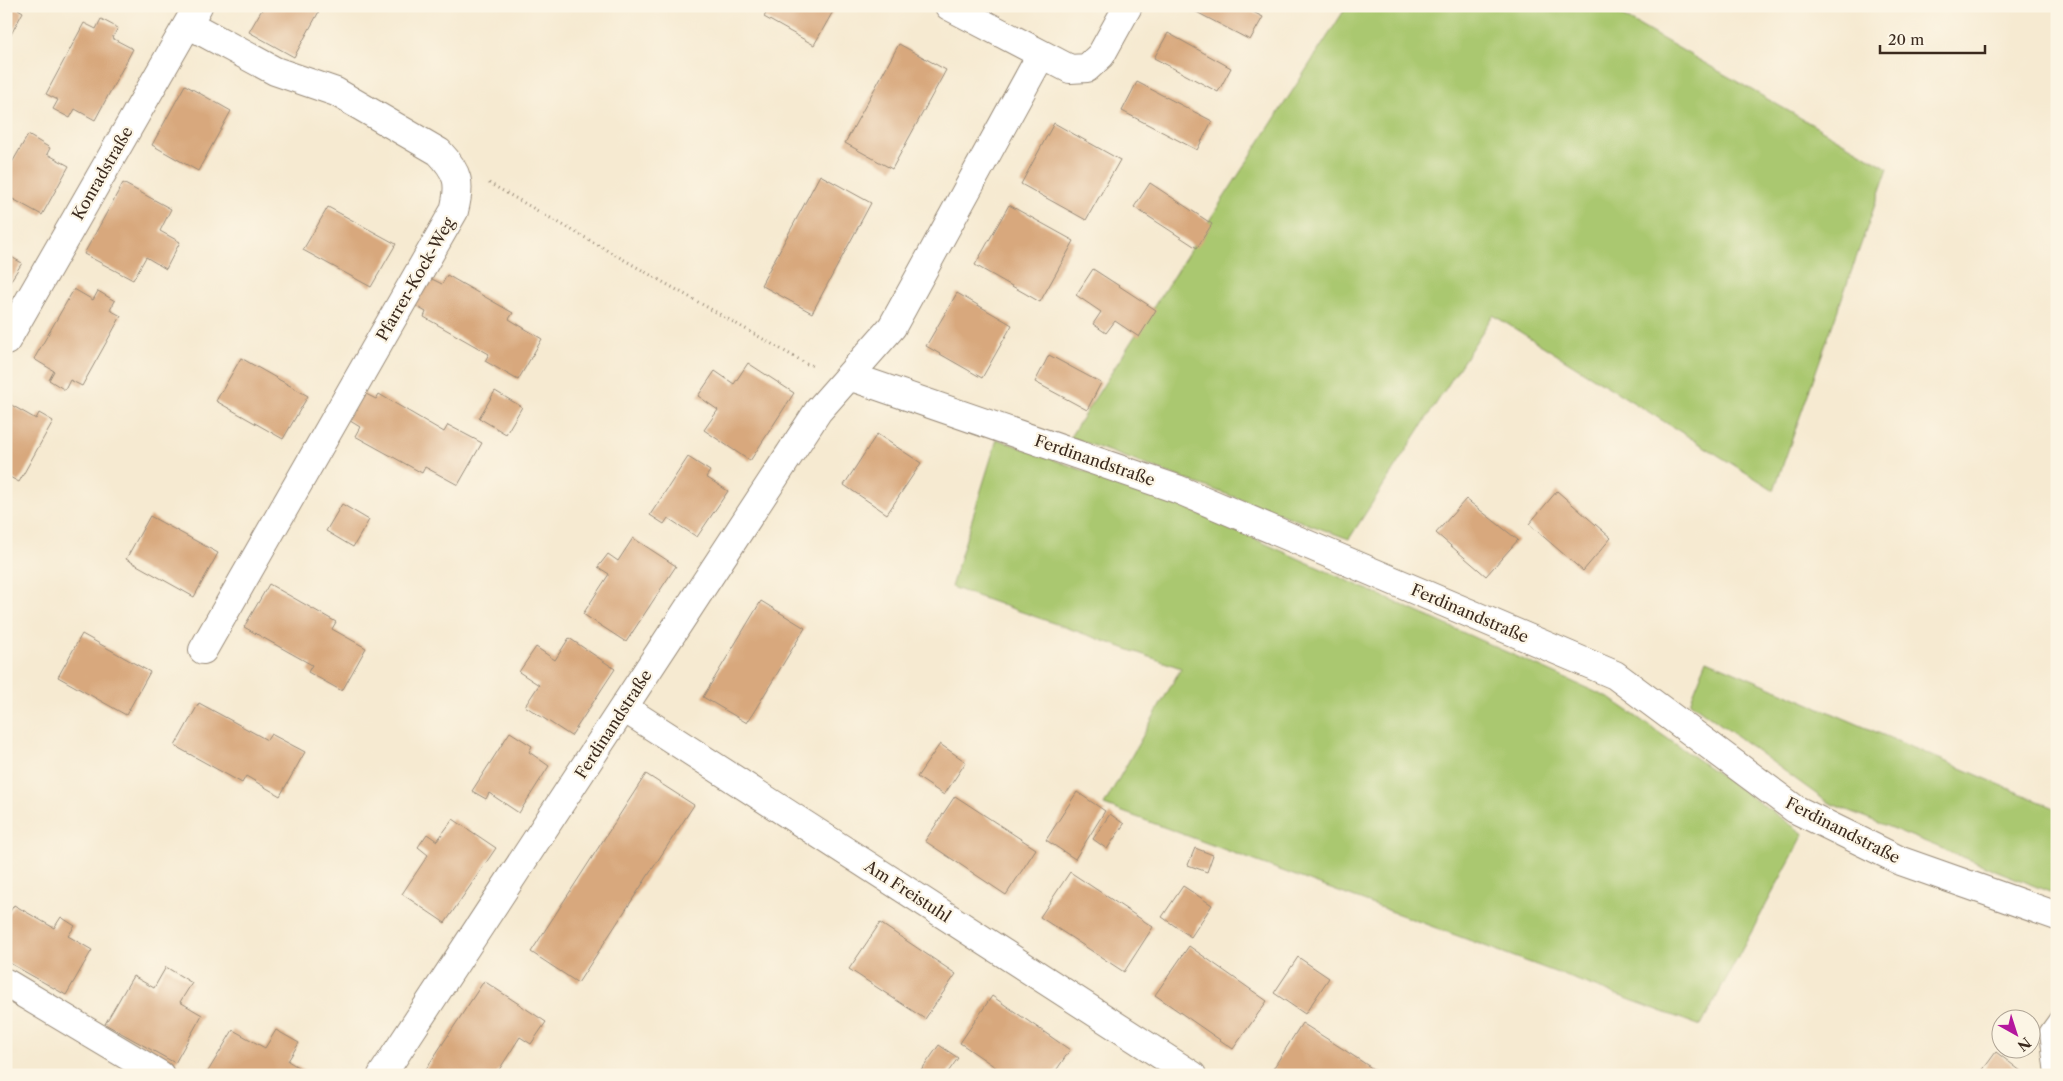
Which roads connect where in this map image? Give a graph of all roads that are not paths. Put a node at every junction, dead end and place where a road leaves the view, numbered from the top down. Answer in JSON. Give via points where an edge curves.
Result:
{"nodes":[{"id":1,"x":949,"y":6,"type":"edge"},
{"id":2,"x":1128,"y":6,"type":"edge"},
{"id":3,"x":193,"y":15,"type":"edge"},
{"id":4,"x":1041,"y":55,"type":"junction"},
{"id":5,"x":6,"y":340,"type":"edge"},
{"id":6,"x":848,"y":376,"type":"junction"},
{"id":7,"x":204,"y":650,"type":"dead end"},
{"id":8,"x":624,"y":708,"type":"junction"},
{"id":9,"x":2057,"y":916,"type":"edge"},
{"id":10,"x":6,"y":983,"type":"edge"},
{"id":11,"x":2057,"y":1017,"type":"edge"},
{"id":12,"x":160,"y":1075,"type":"edge"},
{"id":13,"x":382,"y":1075,"type":"edge"},
{"id":14,"x":1192,"y":1075,"type":"edge"},
{"id":15,"x":2052,"y":1075,"type":"edge"}],
"edges":[{"from":1,"to":4,"type":"street"},
{"from":2,"to":4,"type":"street","via":[[1101,54],[1087,68],[1070,69]]},
{"from":3,"to":5,"type":"street","name":"Konradstraße"},
{"from":3,"to":7,"type":"street","name":"Pfarrer-Kock-Weg","via":[[275,71],[336,92],[439,152],[451,164],[457,178],[458,194],[454,211]]},
{"from":4,"to":6,"type":"street","name":"Ferdinandstraße","via":[[892,327]]},
{"from":6,"to":8,"type":"street","name":"Ferdinandstraße","via":[[818,411]]},
{"from":6,"to":9,"type":"street","name":"Ferdinandstraße","via":[[1177,489],[1615,675],[1795,809],[1901,861]]},
{"from":8,"to":13,"type":"street","name":"Ferdinandstraße"},
{"from":8,"to":14,"type":"street","name":"Am Freistuhl"},
{"from":10,"to":12,"type":"street"},
{"from":11,"to":15,"type":"lane","via":[[2047,1031]]}]}
